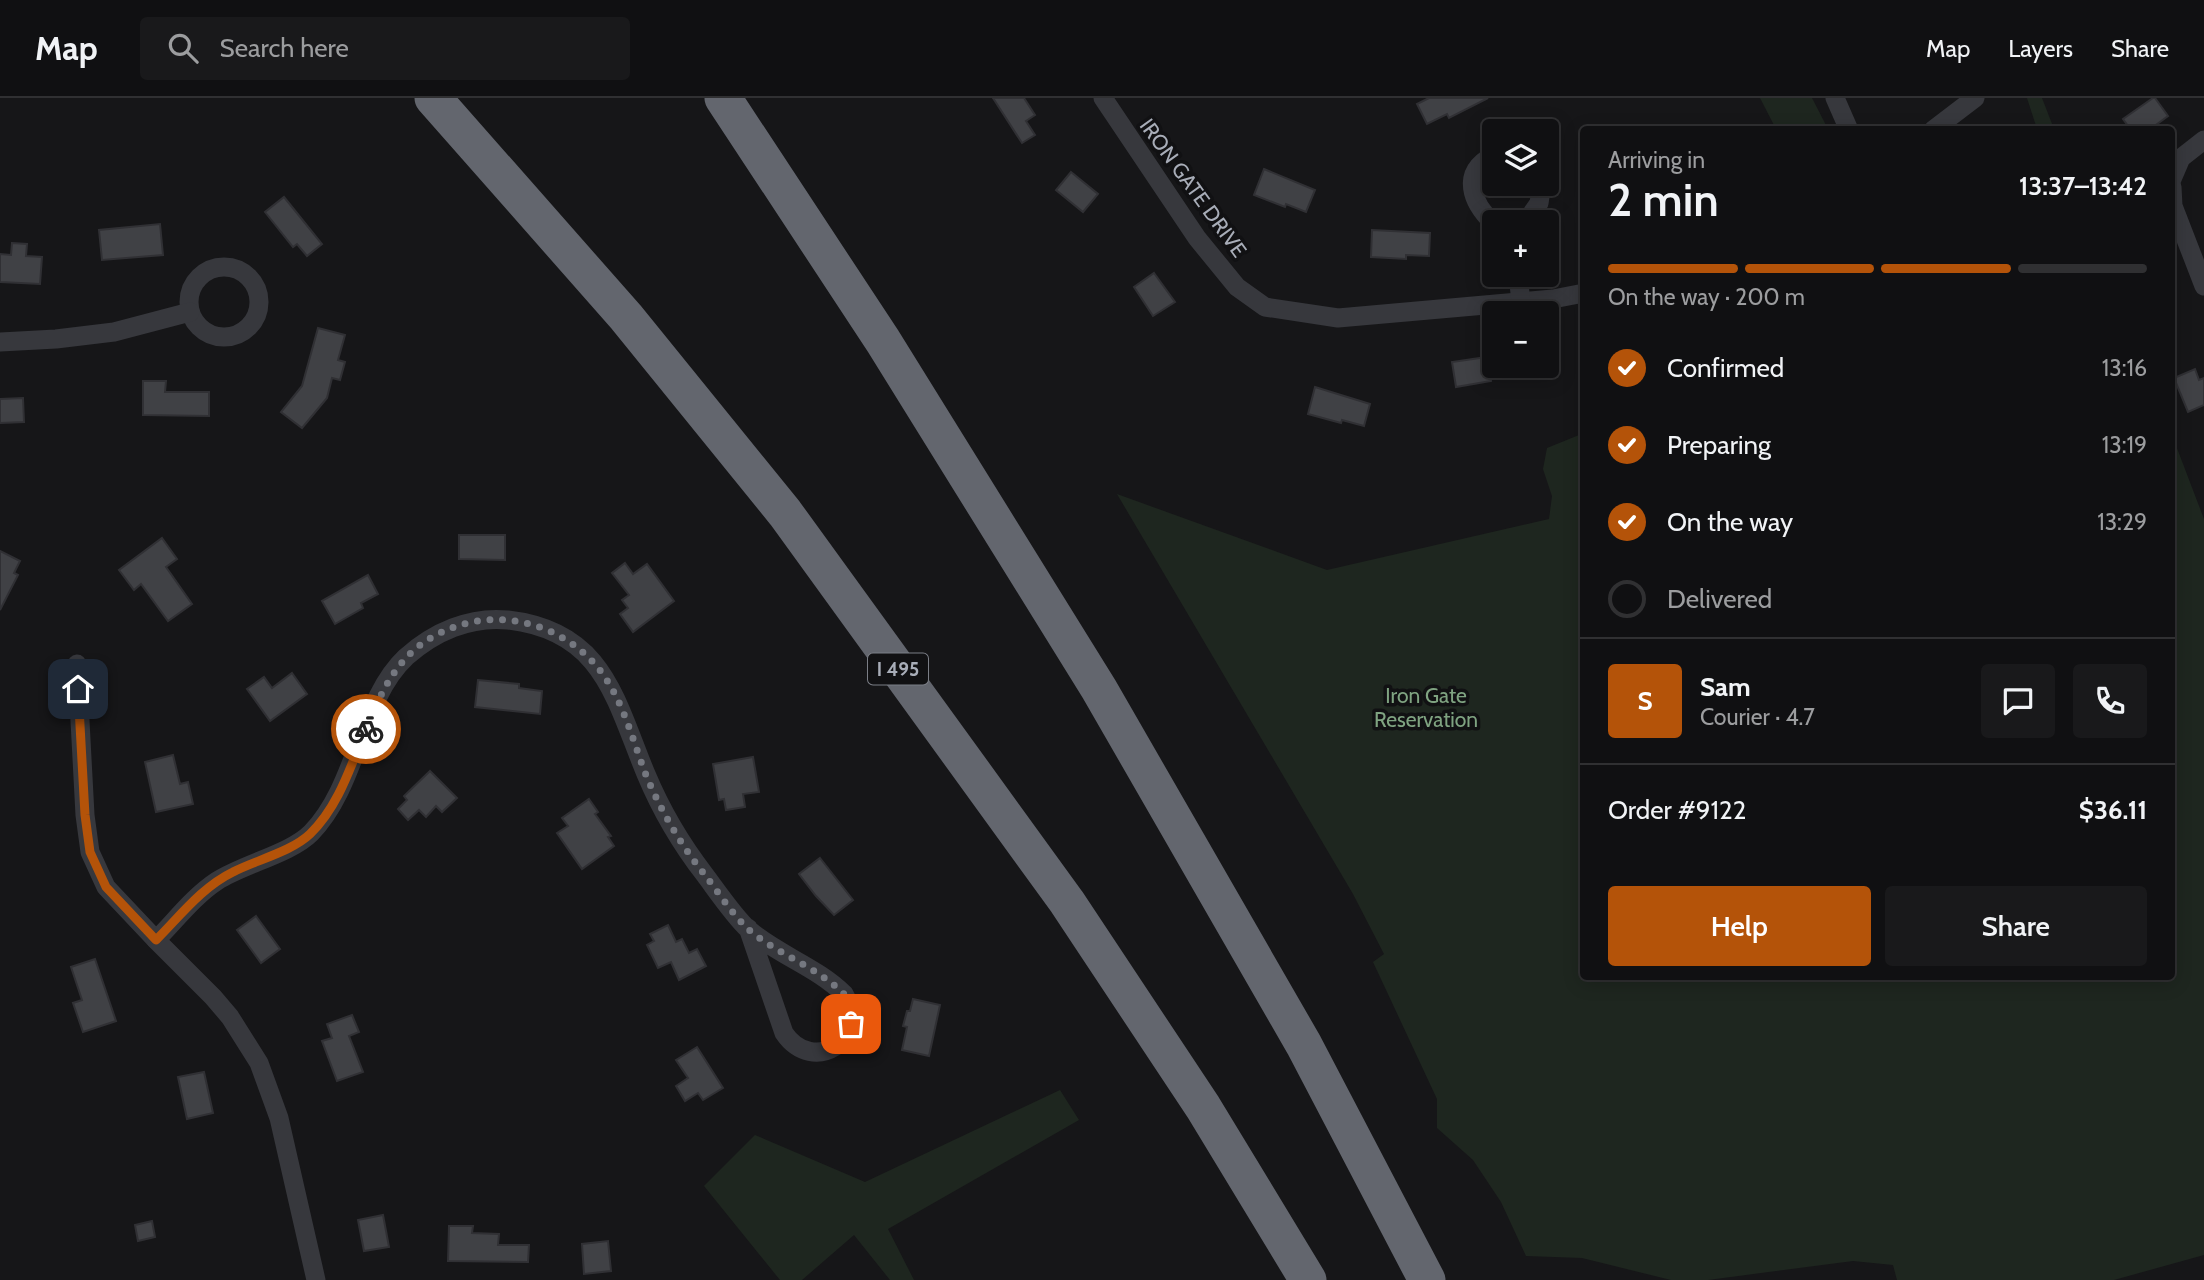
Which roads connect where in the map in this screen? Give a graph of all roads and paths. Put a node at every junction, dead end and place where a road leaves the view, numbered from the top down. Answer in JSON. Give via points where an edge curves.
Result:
{"nodes":[{"id":1,"x":433,"y":98,"type":"edge"},
{"id":2,"x":723,"y":98,"type":"edge"},
{"id":3,"x":1103,"y":98,"type":"edge"},
{"id":4,"x":1835,"y":98,"type":"edge"},
{"id":5,"x":1975,"y":98,"type":"edge"},
{"id":6,"x":1847,"y":126,"type":"edge"},
{"id":7,"x":1938,"y":126,"type":"edge"},
{"id":8,"x":2204,"y":140,"type":"edge"},
{"id":9,"x":1482,"y":165,"type":"edge"},
{"id":10,"x":2175,"y":173,"type":"edge"},
{"id":11,"x":2175,"y":209,"type":"edge"},
{"id":12,"x":1482,"y":211,"type":"edge"},
{"id":13,"x":2204,"y":286,"type":"edge"},
{"id":14,"x":1580,"y":293,"type":"edge"},
{"id":15,"x":1532,"y":301,"type":"edge"},
{"id":16,"x":1482,"y":305,"type":"edge"},
{"id":17,"x":190,"y":312,"type":"dead end"},
{"id":18,"x":0,"y":342,"type":"edge"},
{"id":19,"x":77,"y":664,"type":"dead end"},
{"id":20,"x":748,"y":928,"type":"junction"},
{"id":21,"x":156,"y":940,"type":"junction"},
{"id":22,"x":316,"y":1280,"type":"edge"},
{"id":23,"x":1308,"y":1280,"type":"edge"},
{"id":24,"x":1426,"y":1280,"type":"edge"}],
"edges":[{"from":1,"to":23,"type":"highway","number":"I 495","via":[[626,317],[785,513],[1067,902],[1203,1107]]},
{"from":2,"to":24,"type":"highway","via":[[883,341],[1099,689],[1304,1045]]},
{"from":3,"to":16,"type":"street","name":"IRON GATE DRIVE","via":[[1197,238],[1237,286],[1265,307],[1338,318]]},
{"from":4,"to":6,"type":"street"},
{"from":5,"to":7,"type":"street"},
{"from":8,"to":10,"type":"street","via":[[2181,158]]},
{"from":9,"to":12,"type":"street","via":[[1472,187]]},
{"from":11,"to":13,"type":"street"},
{"from":14,"to":15,"type":"street","name":"IRON GATE DRIVE"},
{"from":17,"to":18,"type":"street","via":[[114,332]]},
{"from":19,"to":21,"type":"street","via":[[90,852],[106,887]]},
{"from":20,"to":20,"type":"street","via":[[788,1040],[809,1052],[825,1052],[839,1045],[851,1024],[844,994]]},
{"from":20,"to":21,"type":"street","via":[[676,834],[647,776],[618,700],[595,664],[562,637],[522,622],[500,620],[479,621],[438,634],[404,660],[379,695],[345,780],[309,836],[216,882]]},
{"from":21,"to":22,"type":"street","via":[[230,1017],[259,1063],[279,1118]]}]}
